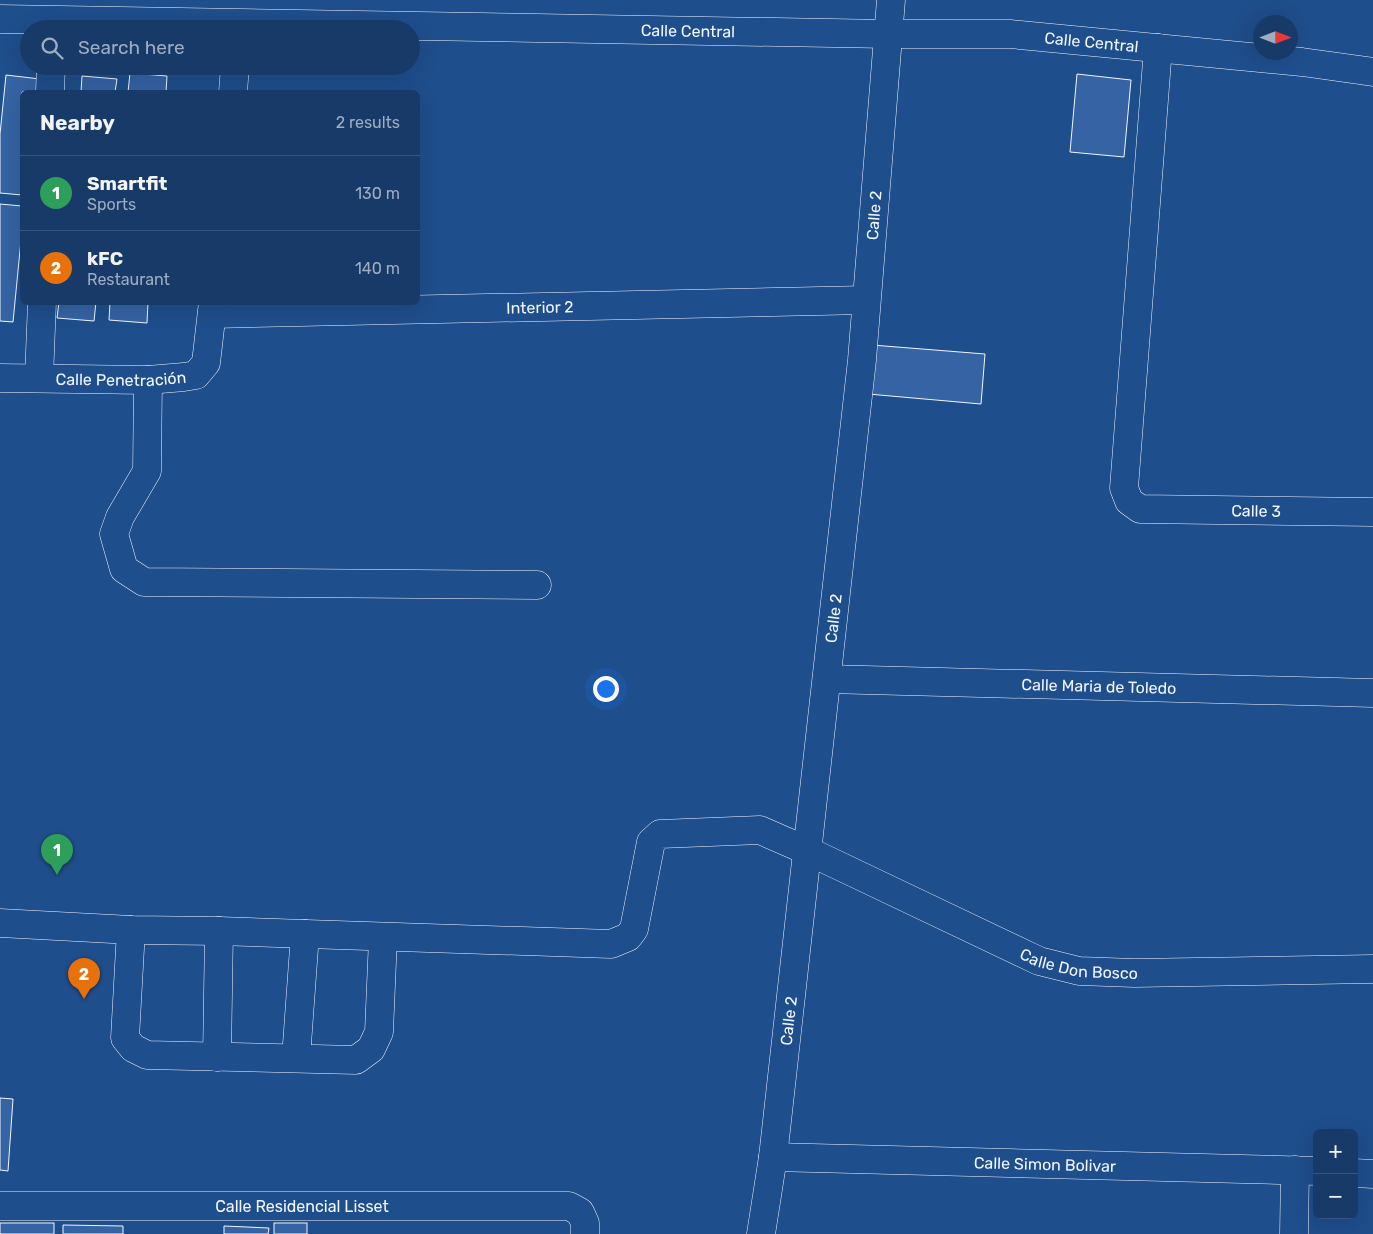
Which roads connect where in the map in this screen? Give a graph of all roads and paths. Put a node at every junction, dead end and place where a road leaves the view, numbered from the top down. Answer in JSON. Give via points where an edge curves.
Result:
{"nodes":[{"id":1,"x":891,"y":0,"type":"edge"},
{"id":2,"x":0,"y":20,"type":"edge"},
{"id":3,"x":20,"y":22,"type":"edge"},
{"id":4,"x":420,"y":28,"type":"edge"},
{"id":5,"x":888,"y":34,"type":"junction"},
{"id":6,"x":1158,"y":48,"type":"junction"},
{"id":7,"x":1373,"y":72,"type":"edge"},
{"id":8,"x":51,"y":75,"type":"edge"},
{"id":9,"x":234,"y":75,"type":"edge"},
{"id":10,"x":50,"y":90,"type":"edge"},
{"id":11,"x":233,"y":90,"type":"edge"},
{"id":12,"x":866,"y":300,"type":"junction"},
{"id":13,"x":42,"y":305,"type":"edge"},
{"id":14,"x":213,"y":308,"type":"edge"},
{"id":15,"x":0,"y":378,"type":"edge"},
{"id":16,"x":39,"y":378,"type":"junction"},
{"id":17,"x":148,"y":380,"type":"junction"},
{"id":18,"x":1373,"y":512,"type":"edge"},
{"id":19,"x":537,"y":585,"type":"dead end"},
{"id":20,"x":827,"y":679,"type":"junction"},
{"id":21,"x":1373,"y":693,"type":"edge"},
{"id":22,"x":808,"y":851,"type":"junction"},
{"id":23,"x":0,"y":923,"type":"edge"},
{"id":24,"x":130,"y":930,"type":"junction"},
{"id":25,"x":219,"y":931,"type":"junction"},
{"id":26,"x":305,"y":934,"type":"junction"},
{"id":27,"x":383,"y":938,"type":"junction"},
{"id":28,"x":1373,"y":969,"type":"edge"},
{"id":29,"x":217,"y":1057,"type":"junction"},
{"id":30,"x":296,"y":1058,"type":"junction"},
{"id":31,"x":774,"y":1157,"type":"junction"},
{"id":32,"x":1306,"y":1170,"type":"edge"},
{"id":33,"x":1358,"y":1173,"type":"edge"},
{"id":34,"x":1373,"y":1174,"type":"edge"},
{"id":35,"x":0,"y":1206,"type":"edge"},
{"id":36,"x":585,"y":1234,"type":"edge"},
{"id":37,"x":761,"y":1234,"type":"edge"},
{"id":38,"x":1294,"y":1234,"type":"edge"}],
"edges":[{"from":1,"to":5,"type":"street","name":"Calle 2"},
{"from":2,"to":3,"type":"street","name":"Calle Central"},
{"from":4,"to":5,"type":"street","name":"Calle Central"},
{"from":5,"to":6,"type":"street","name":"Calle Central","via":[[1010,34]]},
{"from":5,"to":12,"type":"street","name":"Calle 2"},
{"from":6,"to":7,"type":"street","name":"Calle Central"},
{"from":6,"to":18,"type":"street","name":"Calle 3","via":[[1124,488],[1129,501],[1140,509]]},
{"from":8,"to":10,"type":"street"},
{"from":9,"to":11,"type":"street"},
{"from":12,"to":14,"type":"street","name":"Interior 2"},
{"from":12,"to":20,"type":"street","name":"Calle 2"},
{"from":13,"to":16,"type":"street"},
{"from":14,"to":17,"type":"street","name":"Calle Penetración","via":[[206,363],[196,375]]},
{"from":15,"to":16,"type":"street","name":"Calle Penetración"},
{"from":16,"to":17,"type":"street","name":"Calle Penetración"},
{"from":17,"to":19,"type":"street","via":[[147,471],[120,517],[114,534],[124,569],[144,582]]},
{"from":20,"to":21,"type":"street","name":"Calle Maria de Toledo"},
{"from":20,"to":22,"type":"street","name":"Calle 2"},
{"from":22,"to":27,"type":"street","name":"Calle Don Bosco","via":[[760,830],[660,834],[651,842],[634,929],[628,937],[611,944]]},
{"from":22,"to":28,"type":"street","name":"Calle Don Bosco","via":[[1039,961],[1079,971]]},
{"from":22,"to":31,"type":"street","name":"Calle 2"},
{"from":23,"to":24,"type":"street","name":"Calle Don Bosco"},
{"from":24,"to":25,"type":"street","name":"Calle Don Bosco"},
{"from":24,"to":29,"type":"street","via":[[125,1038],[133,1048],[147,1055]]},
{"from":25,"to":26,"type":"street","name":"Calle Don Bosco"},
{"from":25,"to":29,"type":"street"},
{"from":26,"to":27,"type":"street","name":"Calle Don Bosco"},
{"from":26,"to":30,"type":"street"},
{"from":27,"to":30,"type":"street","via":[[379,1032],[371,1049],[356,1060]]},
{"from":29,"to":30,"type":"street"},
{"from":31,"to":32,"type":"street","name":"Calle Simon Bolivar"},
{"from":31,"to":37,"type":"street","name":"Calle 2"},
{"from":32,"to":38,"type":"street"},
{"from":33,"to":34,"type":"street"},
{"from":35,"to":36,"type":"street","name":"Calle Residencial Lisset","via":[[569,1206],[580,1212]]}]}
